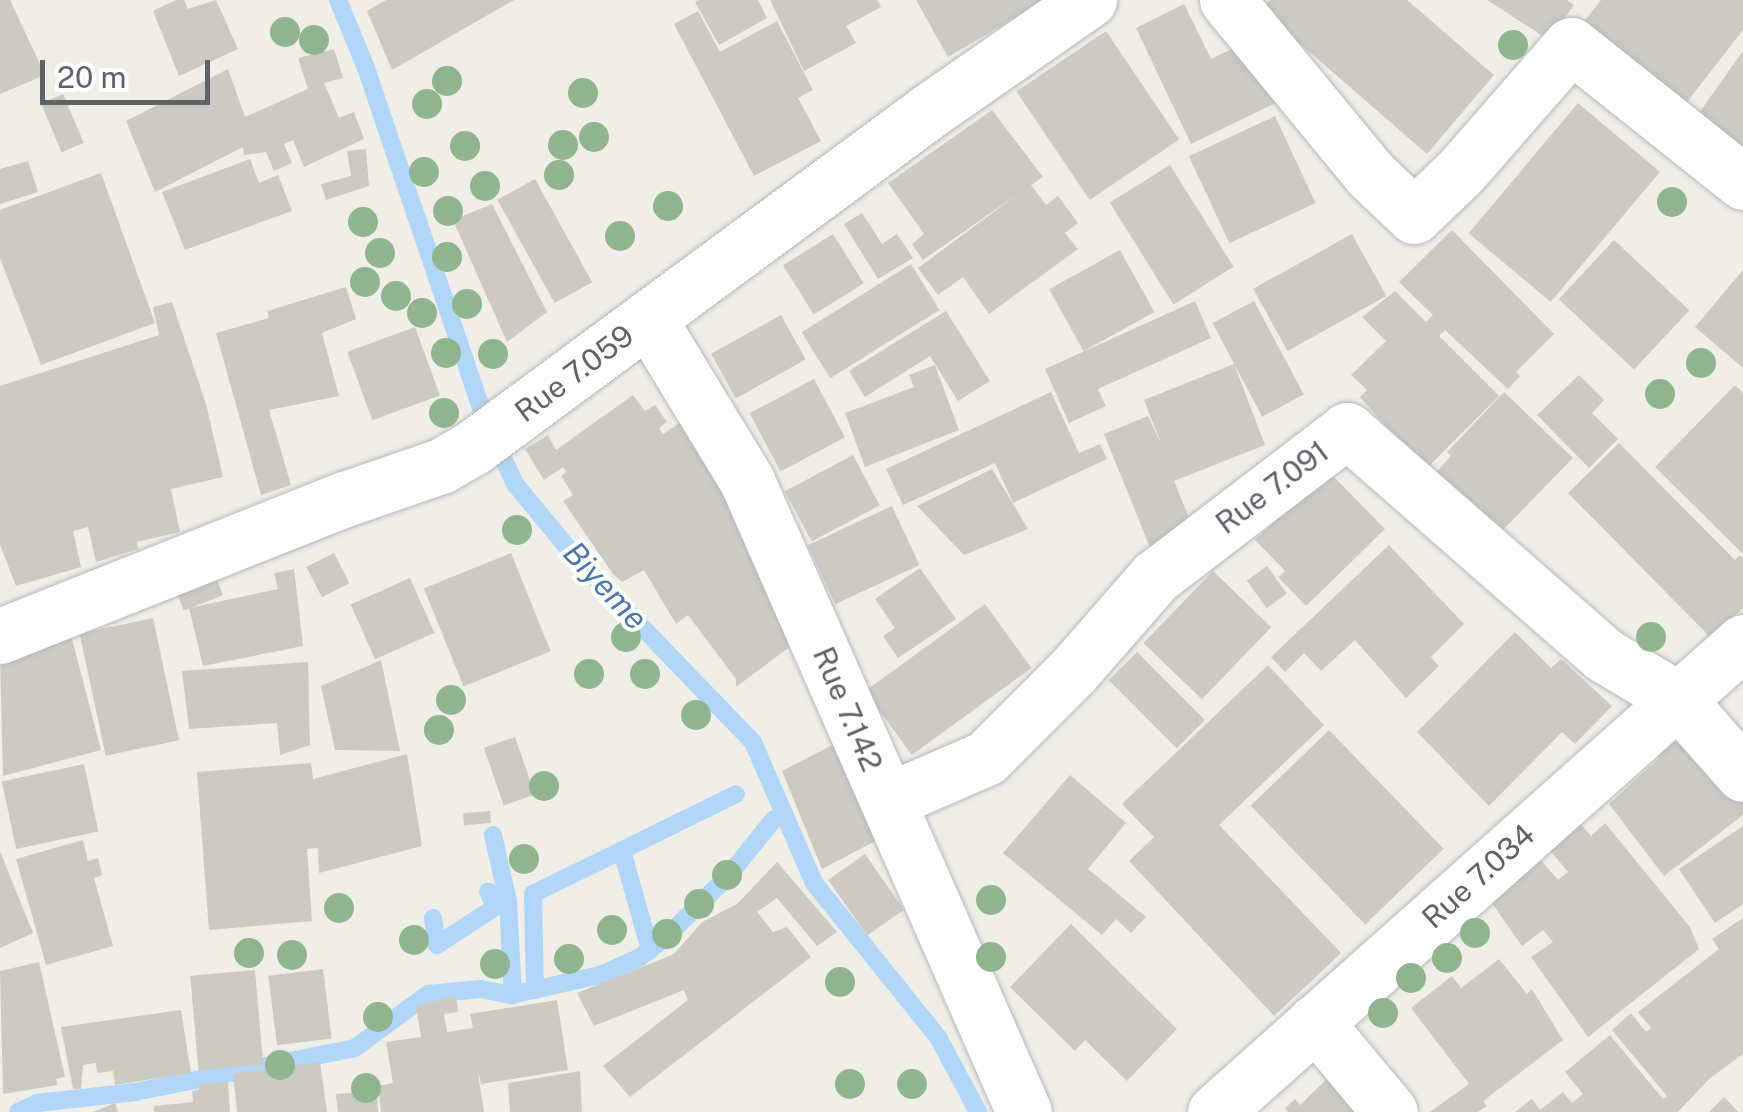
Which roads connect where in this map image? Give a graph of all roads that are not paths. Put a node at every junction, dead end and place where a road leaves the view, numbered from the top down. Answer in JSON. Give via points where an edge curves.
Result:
{"nodes":[{"id":1,"x":1089,"y":0,"type":"edge"},
{"id":2,"x":1227,"y":0,"type":"edge"},
{"id":3,"x":1743,"y":182,"type":"edge"},
{"id":4,"x":648,"y":318,"type":"junction"},
{"id":5,"x":5,"y":622,"type":"edge"},
{"id":6,"x":1743,"y":642,"type":"edge"},
{"id":7,"x":1676,"y":698,"type":"junction"},
{"id":8,"x":1743,"y":774,"type":"edge"},
{"id":9,"x":889,"y":800,"type":"junction"},
{"id":10,"x":1315,"y":1022,"type":"junction"},
{"id":11,"x":1024,"y":1112,"type":"edge"},
{"id":12,"x":1215,"y":1112,"type":"edge"},
{"id":13,"x":1390,"y":1112,"type":"edge"}],
"edges":[{"from":1,"to":4,"type":"street","name":"Rue 7.059"},
{"from":2,"to":3,"type":"street","via":[[1371,175],[1414,216],[1571,44]]},
{"from":4,"to":5,"type":"street","name":"Rue 7.059","via":[[442,466]]},
{"from":4,"to":9,"type":"street","name":"Rue 7.142","via":[[747,481]]},
{"from":6,"to":7,"type":"street","name":"Rue 7.034"},
{"from":7,"to":8,"type":"street","name":"Rue 7.091"},
{"from":7,"to":9,"type":"street","name":"Rue 7.091","via":[[1604,655],[1347,430],[1154,577],[986,758]]},
{"from":7,"to":10,"type":"street","name":"Rue 7.034"},
{"from":9,"to":11,"type":"street","name":"Rue 7.142"},
{"from":10,"to":12,"type":"street","name":"Rue 7.034"},
{"from":10,"to":13,"type":"street"}]}
